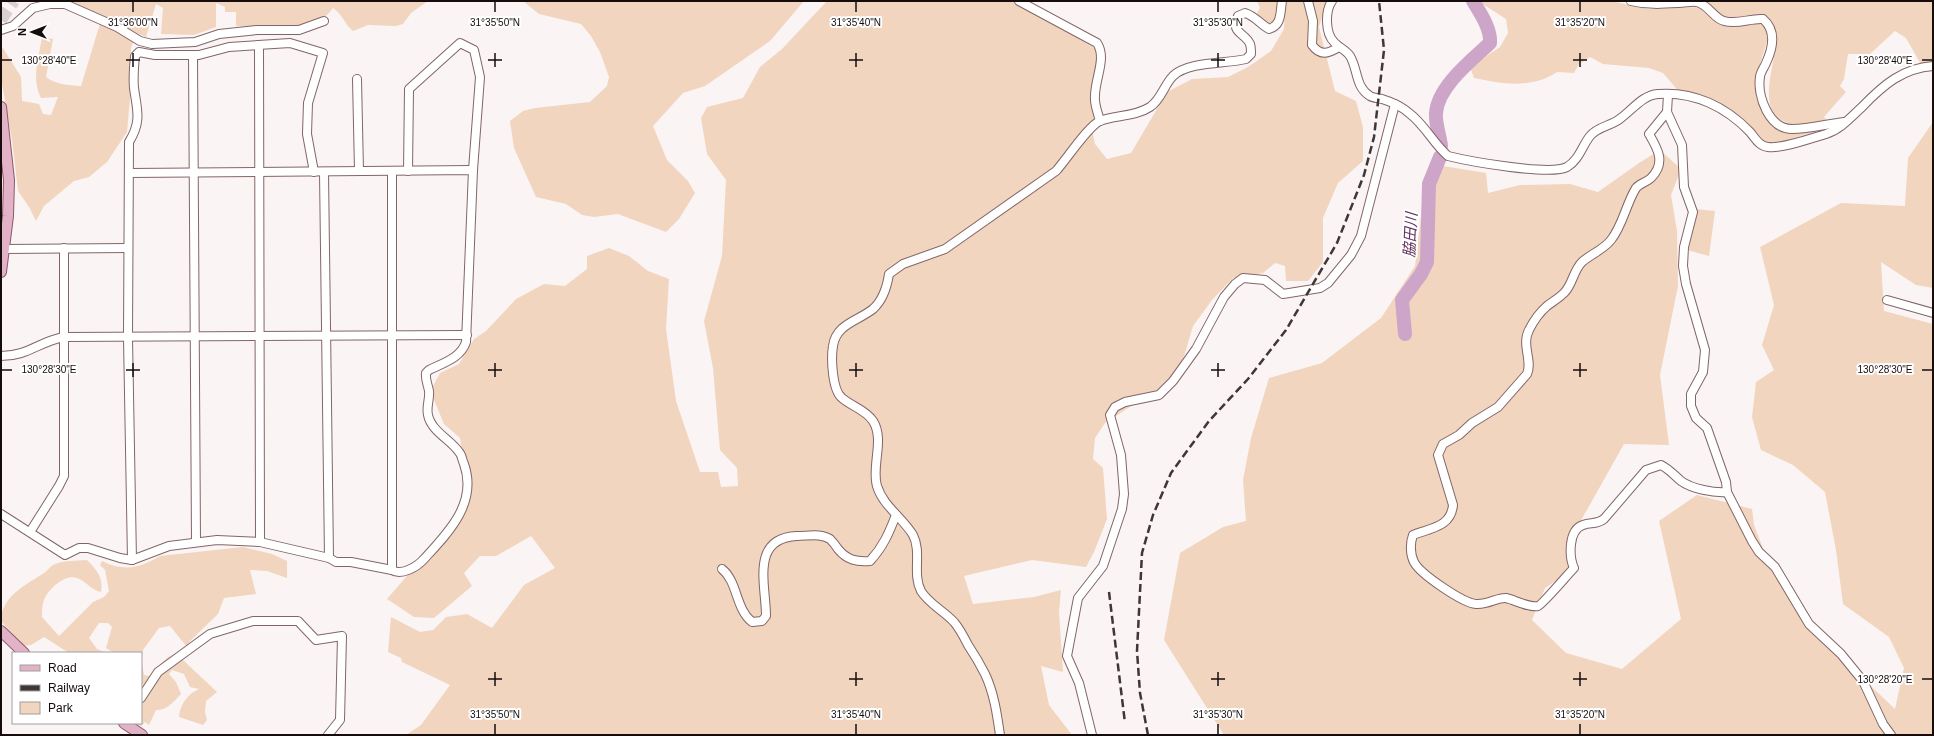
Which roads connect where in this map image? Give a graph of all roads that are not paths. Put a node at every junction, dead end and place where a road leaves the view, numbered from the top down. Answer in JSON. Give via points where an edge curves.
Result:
{"nodes":[{"id":1,"x":1019,"y":1,"type":"edge"},
{"id":2,"x":1282,"y":1,"type":"edge"},
{"id":3,"x":1308,"y":1,"type":"edge"},
{"id":4,"x":1332,"y":1,"type":"edge"},
{"id":5,"x":1630,"y":1,"type":"edge"},
{"id":6,"x":324,"y":21,"type":"dead end"},
{"id":7,"x":1,"y":30,"type":"edge"},
{"id":8,"x":259,"y":45,"type":"junction"},
{"id":9,"x":1338,"y":47,"type":"junction"},
{"id":10,"x":193,"y":55,"type":"junction"},
{"id":11,"x":1933,"y":66,"type":"edge"},
{"id":12,"x":357,"y":79,"type":"dead end"},
{"id":13,"x":1668,"y":95,"type":"junction"},
{"id":14,"x":1395,"y":104,"type":"junction"},
{"id":15,"x":1,"y":107,"type":"edge"},
{"id":16,"x":1667,"y":112,"type":"junction"},
{"id":17,"x":1100,"y":121,"type":"junction"},
{"id":18,"x":1848,"y":122,"type":"junction"},
{"id":19,"x":473,"y":170,"type":"junction"},
{"id":20,"x":359,"y":171,"type":"junction"},
{"id":21,"x":392,"y":171,"type":"junction"},
{"id":22,"x":408,"y":171,"type":"junction"},
{"id":23,"x":194,"y":172,"type":"junction"},
{"id":24,"x":260,"y":172,"type":"junction"},
{"id":25,"x":314,"y":172,"type":"junction"},
{"id":26,"x":324,"y":172,"type":"junction"},
{"id":27,"x":129,"y":173,"type":"junction"},
{"id":28,"x":64,"y":248,"type":"junction"},
{"id":29,"x":128,"y":248,"type":"junction"},
{"id":30,"x":4,"y":249,"type":"junction"},
{"id":31,"x":1,"y":272,"type":"edge"},
{"id":32,"x":1887,"y":300,"type":"dead end"},
{"id":33,"x":1933,"y":313,"type":"edge"},
{"id":34,"x":392,"y":335,"type":"junction"},
{"id":35,"x":467,"y":335,"type":"junction"},
{"id":36,"x":326,"y":336,"type":"junction"},
{"id":37,"x":64,"y":337,"type":"junction"},
{"id":38,"x":194,"y":337,"type":"junction"},
{"id":39,"x":260,"y":337,"type":"junction"},
{"id":40,"x":128,"y":338,"type":"junction"},
{"id":41,"x":1,"y":356,"type":"edge"},
{"id":42,"x":1727,"y":492,"type":"junction"},
{"id":43,"x":1,"y":514,"type":"edge"},
{"id":44,"x":896,"y":515,"type":"junction"},
{"id":45,"x":30,"y":532,"type":"junction"},
{"id":46,"x":196,"y":542,"type":"junction"},
{"id":47,"x":260,"y":542,"type":"junction"},
{"id":48,"x":329,"y":558,"type":"junction"},
{"id":49,"x":132,"y":560,"type":"junction"},
{"id":50,"x":722,"y":569,"type":"dead end"},
{"id":51,"x":392,"y":570,"type":"junction"},
{"id":52,"x":1,"y":631,"type":"edge"},
{"id":53,"x":23,"y":652,"type":"edge"},
{"id":54,"x":142,"y":696,"type":"edge"},
{"id":55,"x":130,"y":725,"type":"edge"},
{"id":56,"x":142,"y":735,"type":"edge"},
{"id":57,"x":328,"y":735,"type":"edge"},
{"id":58,"x":1000,"y":735,"type":"edge"},
{"id":59,"x":1092,"y":735,"type":"edge"},
{"id":60,"x":1891,"y":735,"type":"edge"}],
"edges":[{"from":1,"to":17,"type":"street","via":[[1097,42],[1101,56],[1095,100]]},
{"from":2,"to":17,"type":"street","via":[[1279,22],[1275,27],[1269,29],[1246,13],[1238,16],[1235,26],[1250,44],[1251,54],[1246,59],[1196,66],[1179,72],[1172,76],[1151,107]]},
{"from":3,"to":9,"type":"street","via":[[1313,21],[1312,44],[1320,53],[1326,54]]},
{"from":4,"to":9,"type":"street","via":[[1329,6],[1328,30]]},
{"from":5,"to":18,"type":"street","via":[[1653,5],[1697,2],[1707,6],[1723,21],[1737,23],[1753,18],[1763,19],[1771,26],[1772,37],[1770,55],[1760,77],[1761,93],[1766,110],[1775,122],[1791,129]]},
{"from":6,"to":7,"type":"street","via":[[299,30],[257,30],[219,34],[195,42],[152,44],[140,41],[117,27],[65,4],[50,4],[33,8],[13,26]]},
{"from":8,"to":10,"type":"street","via":[[229,47]]},
{"from":8,"to":24,"type":"street"},
{"from":8,"to":25,"type":"street","via":[[290,43],[323,53],[308,103],[307,134]]},
{"from":9,"to":14,"type":"street","via":[[1350,55],[1361,87],[1370,96]]},
{"from":10,"to":23,"type":"street"},
{"from":10,"to":27,"type":"street","via":[[155,55],[139,52],[135,56],[134,88],[139,115],[135,133],[129,142]]},
{"from":11,"to":18,"type":"street","via":[[1918,67],[1901,74],[1869,100]]},
{"from":12,"to":20,"type":"street"},
{"from":13,"to":14,"type":"street","via":[[1652,95],[1642,100],[1620,120],[1598,129],[1591,135],[1580,153],[1566,167],[1546,171],[1448,156],[1437,147],[1424,126]]},
{"from":13,"to":16,"type":"street"},
{"from":13,"to":18,"type":"street","via":[[1699,98],[1727,112],[1757,142],[1767,147],[1828,133]]},
{"from":14,"to":59,"type":"street","via":[[1361,236],[1351,255],[1328,283],[1320,288],[1284,294],[1265,280],[1243,278],[1234,284],[1224,297],[1196,349],[1169,386],[1159,395],[1125,402],[1115,407],[1110,415],[1121,455],[1124,494],[1122,509],[1103,566],[1078,598],[1067,656],[1079,683]]},
{"from":15,"to":30,"type":"main road","via":[[9,180]]},
{"from":16,"to":42,"type":"street","via":[[1684,154],[1684,187],[1693,212],[1684,247],[1683,266],[1705,350],[1703,372],[1691,394],[1691,406],[1696,418],[1707,428],[1726,482]]},
{"from":16,"to":42,"type":"street","via":[[1649,134],[1659,152],[1660,163],[1656,171],[1651,178],[1637,187],[1611,239],[1581,263],[1564,294],[1546,307],[1528,331],[1525,340],[1529,370],[1527,374],[1498,407],[1440,448],[1438,455],[1453,505],[1452,512],[1446,523],[1413,535],[1413,561],[1433,580],[1471,603],[1488,604],[1503,598],[1536,607],[1542,605],[1559,582],[1574,568],[1570,550],[1576,530],[1582,525],[1598,524],[1604,519],[1646,470],[1661,465],[1688,484],[1715,492]]},
{"from":17,"to":44,"type":"street","via":[[1088,130],[1056,171],[945,249],[903,264],[889,274],[887,288],[874,308],[842,327],[836,334],[832,363],[836,392],[873,420],[877,443],[877,487]]},
{"from":19,"to":22,"type":"street"},
{"from":19,"to":22,"type":"street","via":[[480,77],[474,50],[460,43],[409,88]]},
{"from":19,"to":35,"type":"street"},
{"from":20,"to":21,"type":"street"},
{"from":20,"to":26,"type":"street"},
{"from":21,"to":22,"type":"street"},
{"from":21,"to":34,"type":"street"},
{"from":23,"to":24,"type":"street"},
{"from":23,"to":27,"type":"street"},
{"from":23,"to":38,"type":"street"},
{"from":24,"to":25,"type":"street"},
{"from":24,"to":39,"type":"street"},
{"from":25,"to":26,"type":"street"},
{"from":26,"to":36,"type":"street"},
{"from":27,"to":29,"type":"street"},
{"from":28,"to":29,"type":"street"},
{"from":28,"to":30,"type":"street"},
{"from":28,"to":37,"type":"street"},
{"from":29,"to":40,"type":"street"},
{"from":30,"to":31,"type":"main road"},
{"from":32,"to":33,"type":"street"},
{"from":34,"to":35,"type":"street"},
{"from":34,"to":36,"type":"street"},
{"from":34,"to":51,"type":"street"},
{"from":35,"to":51,"type":"street","via":[[464,349],[457,357],[429,370],[425,378],[429,391],[428,416],[436,429],[460,452],[467,472],[466,501],[446,535],[420,564],[405,571]]},
{"from":36,"to":39,"type":"street"},
{"from":36,"to":48,"type":"street"},
{"from":37,"to":40,"type":"street"},
{"from":37,"to":41,"type":"street","via":[[44,342],[23,354]]},
{"from":37,"to":45,"type":"street","via":[[64,476]]},
{"from":38,"to":39,"type":"street"},
{"from":38,"to":40,"type":"street"},
{"from":38,"to":46,"type":"street"},
{"from":39,"to":47,"type":"street"},
{"from":40,"to":49,"type":"street"},
{"from":42,"to":60,"type":"street","via":[[1752,541],[1759,552],[1775,567],[1809,624],[1841,654],[1863,680],[1883,724]]},
{"from":43,"to":45,"type":"street"},
{"from":44,"to":50,"type":"street","via":[[888,538],[870,561],[850,560],[831,540],[822,536],[786,537],[775,541],[763,566],[766,616],[762,621],[752,622],[741,610],[728,574]]},
{"from":44,"to":58,"type":"street","via":[[912,533],[916,542],[921,590],[955,623],[985,673],[992,690]]},
{"from":45,"to":49,"type":"street","via":[[65,555],[79,548],[88,548]]},
{"from":46,"to":47,"type":"street"},
{"from":46,"to":49,"type":"street","via":[[170,546]]},
{"from":47,"to":48,"type":"street"},
{"from":48,"to":51,"type":"street","via":[[336,562],[351,562]]},
{"from":52,"to":53,"type":"main road"},
{"from":54,"to":57,"type":"street","via":[[158,672],[210,634],[253,621],[298,621],[316,640],[342,636],[340,720]]},
{"from":55,"to":56,"type":"main road"}]}
